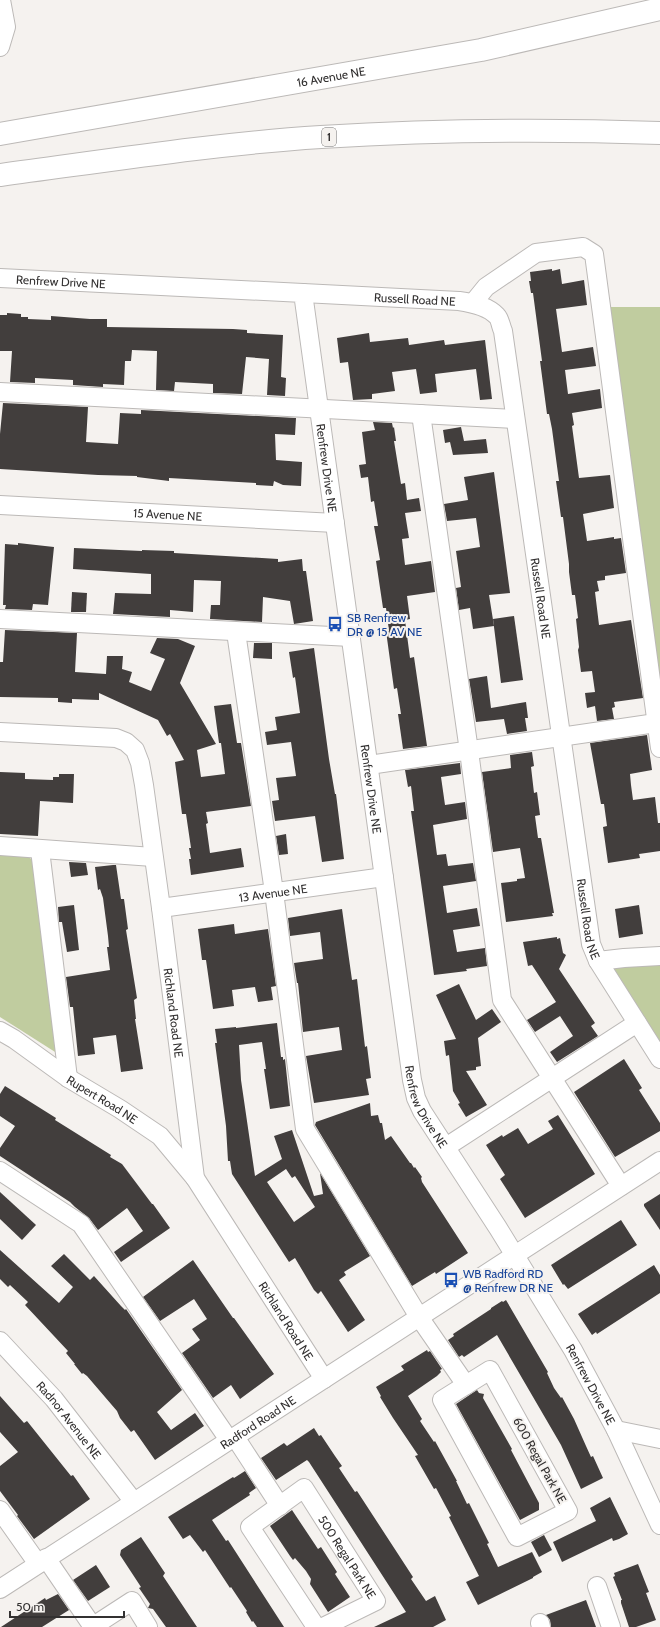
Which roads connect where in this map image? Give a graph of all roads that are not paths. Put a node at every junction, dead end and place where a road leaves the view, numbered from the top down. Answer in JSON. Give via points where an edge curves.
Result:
{"nodes":[{"id":1,"x":1,"y":0,"type":"edge"},
{"id":2,"x":660,"y":9,"type":"edge"},
{"id":3,"x":0,"y":47,"type":"edge"},
{"id":4,"x":660,"y":133,"type":"edge"},
{"id":5,"x":0,"y":134,"type":"edge"},
{"id":6,"x":0,"y":175,"type":"edge"},
{"id":7,"x":0,"y":278,"type":"edge"},
{"id":8,"x":304,"y":293,"type":"junction"},
{"id":9,"x":472,"y":303,"type":"junction"},
{"id":10,"x":0,"y":392,"type":"edge"},
{"id":11,"x":320,"y":410,"type":"junction"},
{"id":12,"x":421,"y":414,"type":"junction"},
{"id":13,"x":515,"y":419,"type":"junction"},
{"id":14,"x":0,"y":506,"type":"edge"},
{"id":15,"x":335,"y":523,"type":"junction"},
{"id":16,"x":0,"y":619,"type":"edge"},
{"id":17,"x":236,"y":632,"type":"junction"},
{"id":18,"x":351,"y":638,"type":"junction"},
{"id":19,"x":656,"y":723,"type":"junction"},
{"id":20,"x":0,"y":732,"type":"edge"},
{"id":21,"x":561,"y":738,"type":"junction"},
{"id":22,"x":660,"y":748,"type":"edge"},
{"id":23,"x":469,"y":751,"type":"junction"},
{"id":24,"x":369,"y":765,"type":"junction"},
{"id":25,"x":0,"y":846,"type":"edge"},
{"id":26,"x":40,"y":850,"type":"junction"},
{"id":27,"x":153,"y":857,"type":"junction"},
{"id":28,"x":384,"y":877,"type":"junction"},
{"id":29,"x":274,"y":892,"type":"junction"},
{"id":30,"x":162,"y":908,"type":"junction"},
{"id":31,"x":660,"y":956,"type":"edge"},
{"id":32,"x":598,"y":961,"type":"junction"},
{"id":33,"x":637,"y":1023,"type":"junction"},
{"id":34,"x":0,"y":1031,"type":"edge"},
{"id":35,"x":660,"y":1059,"type":"edge"},
{"id":36,"x":68,"y":1078,"type":"junction"},
{"id":37,"x":552,"y":1079,"type":"junction"},
{"id":38,"x":446,"y":1147,"type":"junction"},
{"id":39,"x":660,"y":1161,"type":"edge"},
{"id":40,"x":0,"y":1170,"type":"edge"},
{"id":41,"x":195,"y":1178,"type":"junction"},
{"id":42,"x":621,"y":1186,"type":"junction"},
{"id":43,"x":514,"y":1255,"type":"junction"},
{"id":44,"x":419,"y":1318,"type":"junction"},
{"id":45,"x":0,"y":1341,"type":"edge"},
{"id":46,"x":324,"y":1379,"type":"junction"},
{"id":47,"x":466,"y":1385,"type":"junction"},
{"id":48,"x":616,"y":1430,"type":"junction"},
{"id":49,"x":232,"y":1439,"type":"junction"},
{"id":50,"x":660,"y":1439,"type":"edge"},
{"id":51,"x":134,"y":1502,"type":"junction"},
{"id":52,"x":280,"y":1506,"type":"junction"},
{"id":53,"x":0,"y":1510,"type":"edge"},
{"id":54,"x":660,"y":1524,"type":"edge"},
{"id":55,"x":42,"y":1561,"type":"junction"},
{"id":56,"x":597,"y":1586,"type":"dead end"},
{"id":57,"x":0,"y":1588,"type":"edge"},
{"id":58,"x":92,"y":1627,"type":"edge"},
{"id":59,"x":148,"y":1627,"type":"edge"},
{"id":60,"x":316,"y":1627,"type":"edge"},
{"id":61,"x":323,"y":1627,"type":"edge"},
{"id":62,"x":612,"y":1627,"type":"edge"}],
"edges":[{"from":1,"to":3,"type":"street","via":[[6,27]]},
{"from":2,"to":5,"type":"highway","name":"16 Avenue NE","via":[[481,50]]},
{"from":4,"to":6,"type":"highway","number":"1","via":[[443,131],[319,137],[207,148]]},
{"from":7,"to":8,"type":"street","name":"Renfrew Drive NE"},
{"from":8,"to":9,"type":"street","name":"Russell Road NE"},
{"from":8,"to":11,"type":"street","name":"Renfrew Drive NE"},
{"from":9,"to":13,"type":"street","name":"Russell Road NE","via":[[498,316],[503,331]]},
{"from":9,"to":19,"type":"street","via":[[486,287],[536,253],[583,246],[594,254]]},
{"from":10,"to":11,"type":"street"},
{"from":11,"to":12,"type":"street"},
{"from":11,"to":15,"type":"street","name":"Renfrew Drive NE"},
{"from":12,"to":13,"type":"street"},
{"from":12,"to":23,"type":"street"},
{"from":13,"to":21,"type":"street","name":"Russell Road NE"},
{"from":14,"to":15,"type":"street","name":"15 Avenue NE"},
{"from":15,"to":18,"type":"street","name":"Renfrew Drive NE"},
{"from":16,"to":17,"type":"street"},
{"from":17,"to":18,"type":"street"},
{"from":17,"to":29,"type":"street"},
{"from":18,"to":24,"type":"street","name":"Renfrew Drive NE"},
{"from":19,"to":21,"type":"street"},
{"from":19,"to":22,"type":"street"},
{"from":20,"to":27,"type":"street","name":"Richland Road NE","via":[[116,738],[126,742],[135,750],[140,763]]},
{"from":21,"to":23,"type":"street"},
{"from":21,"to":32,"type":"street","name":"Russell Road NE","via":[[591,944]]},
{"from":23,"to":24,"type":"street"},
{"from":23,"to":37,"type":"street","via":[[502,1000]]},
{"from":24,"to":28,"type":"street","name":"Renfrew Drive NE"},
{"from":25,"to":26,"type":"street"},
{"from":26,"to":27,"type":"street"},
{"from":26,"to":36,"type":"street"},
{"from":27,"to":30,"type":"street","name":"Richland Road NE"},
{"from":28,"to":29,"type":"street","name":"13 Avenue NE"},
{"from":28,"to":38,"type":"street","name":"Renfrew Drive NE","via":[[413,1086],[422,1111]]},
{"from":29,"to":30,"type":"street","name":"13 Avenue NE"},
{"from":29,"to":44,"type":"street","via":[[305,1129]]},
{"from":30,"to":41,"type":"street","name":"Richland Road NE"},
{"from":31,"to":32,"type":"street"},
{"from":32,"to":33,"type":"street","name":"Russell Road NE"},
{"from":33,"to":35,"type":"street","name":"Russell Road NE"},
{"from":33,"to":37,"type":"street"},
{"from":34,"to":36,"type":"street","name":"Rupert Road NE"},
{"from":36,"to":41,"type":"street","name":"Rupert Road NE","via":[[160,1136]]},
{"from":37,"to":38,"type":"street"},
{"from":37,"to":42,"type":"street"},
{"from":38,"to":43,"type":"street","name":"Renfrew Drive NE"},
{"from":39,"to":42,"type":"street"},
{"from":40,"to":49,"type":"street","via":[[81,1224]]},
{"from":41,"to":46,"type":"street","name":"Richland Road NE"},
{"from":42,"to":43,"type":"street"},
{"from":43,"to":44,"type":"street","name":"Radford Road NE"},
{"from":43,"to":48,"type":"street","name":"Renfrew Drive NE","via":[[573,1350]]},
{"from":44,"to":46,"type":"street","name":"Radford Road NE"},
{"from":44,"to":47,"type":"street"},
{"from":45,"to":51,"type":"street","name":"Radnor Avenue NE","via":[[54,1399]]},
{"from":46,"to":49,"type":"street","name":"Radford Road NE"},
{"from":47,"to":47,"type":"street","name":"600 Regal Park NE","via":[[442,1400],[517,1537],[568,1511],[490,1370]]},
{"from":48,"to":50,"type":"street"},
{"from":48,"to":54,"type":"street","name":"Renfrew Drive NE"},
{"from":49,"to":51,"type":"street","name":"Radford Road NE"},
{"from":49,"to":52,"type":"street"},
{"from":51,"to":55,"type":"street","name":"Radford Road NE"},
{"from":52,"to":60,"type":"street","name":"500 Regal Park NE","via":[[250,1527]]},
{"from":52,"to":61,"type":"street","name":"500 Regal Park NE","via":[[304,1488],[376,1601]]},
{"from":53,"to":55,"type":"street"},
{"from":55,"to":57,"type":"street","name":"Radford Road NE"},
{"from":55,"to":58,"type":"street"},
{"from":56,"to":62,"type":"street"},
{"from":58,"to":59,"type":"street","via":[[132,1601]]}]}
